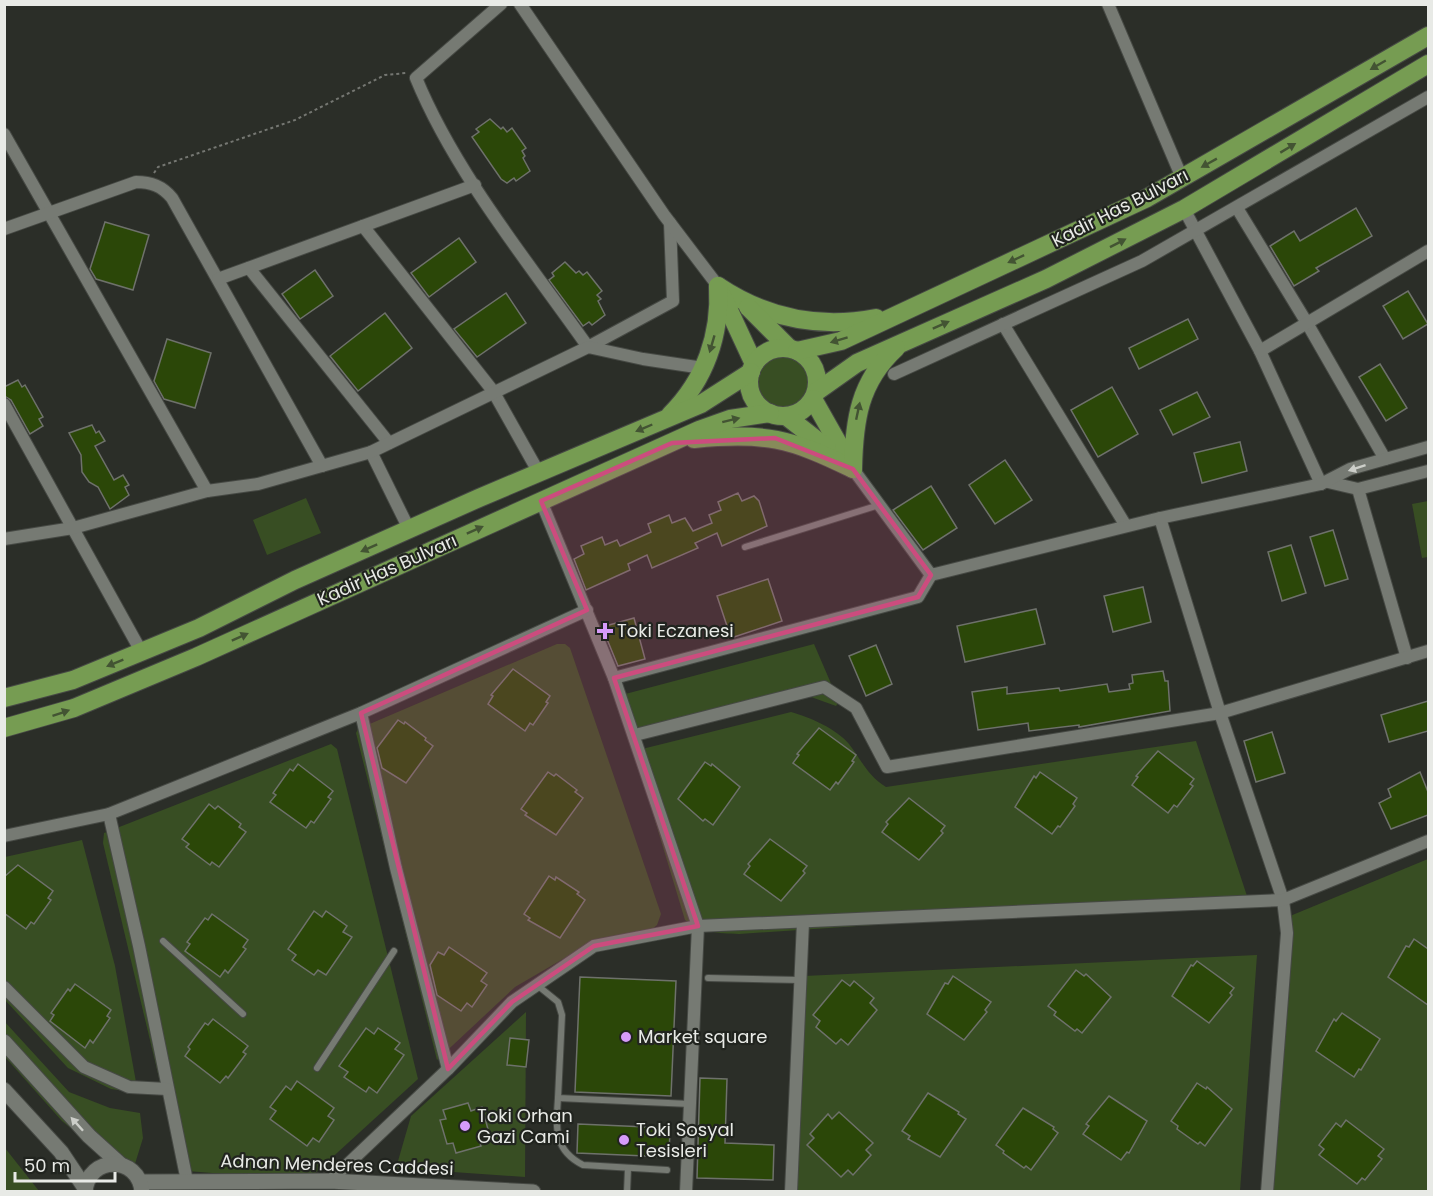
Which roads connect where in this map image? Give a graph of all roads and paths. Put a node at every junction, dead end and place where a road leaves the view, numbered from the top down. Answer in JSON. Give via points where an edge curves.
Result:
{"nodes":[{"id":1,"x":501,"y":4,"type":"edge"},
{"id":2,"x":520,"y":4,"type":"edge"},
{"id":3,"x":1108,"y":4,"type":"edge"},
{"id":4,"x":1428,"y":36,"type":"edge"},
{"id":5,"x":1428,"y":63,"type":"edge"},
{"id":6,"x":416,"y":78,"type":"junction"},
{"id":7,"x":1428,"y":96,"type":"edge"},
{"id":8,"x":4,"y":134,"type":"edge"},
{"id":9,"x":1182,"y":178,"type":"junction"},
{"id":10,"x":148,"y":183,"type":"junction"},
{"id":11,"x":475,"y":185,"type":"junction"},
{"id":12,"x":1237,"y":208,"type":"junction"},
{"id":13,"x":1184,"y":209,"type":"junction"},
{"id":14,"x":50,"y":212,"type":"junction"},
{"id":15,"x":670,"y":223,"type":"junction"},
{"id":16,"x":363,"y":226,"type":"junction"},
{"id":17,"x":4,"y":229,"type":"edge"},
{"id":18,"x":1196,"y":231,"type":"junction"},
{"id":19,"x":1428,"y":251,"type":"edge"},
{"id":20,"x":249,"y":268,"type":"junction"},
{"id":21,"x":218,"y":279,"type":"junction"},
{"id":22,"x":718,"y":286,"type":"junction"},
{"id":23,"x":1004,"y":297,"type":"junction"},
{"id":24,"x":744,"y":303,"type":"junction"},
{"id":25,"x":909,"y":309,"type":"junction"},
{"id":26,"x":1017,"y":318,"type":"junction"},
{"id":27,"x":1307,"y":322,"type":"junction"},
{"id":28,"x":1004,"y":324,"type":"junction"},
{"id":29,"x":906,"y":341,"type":"junction"},
{"id":30,"x":588,"y":347,"type":"junction"},
{"id":31,"x":793,"y":349,"type":"junction"},
{"id":32,"x":1260,"y":351,"type":"junction"},
{"id":33,"x":752,"y":368,"type":"junction"},
{"id":34,"x":703,"y":369,"type":"junction"},
{"id":35,"x":894,"y":374,"type":"dead end"},
{"id":36,"x":493,"y":392,"type":"junction"},
{"id":37,"x":814,"y":396,"type":"junction"},
{"id":38,"x":4,"y":404,"type":"edge"},
{"id":39,"x":778,"y":415,"type":"junction"},
{"id":40,"x":666,"y":419,"type":"junction"},
{"id":41,"x":672,"y":442,"type":"junction"},
{"id":42,"x":389,"y":443,"type":"junction"},
{"id":43,"x":1428,"y":447,"type":"edge"},
{"id":44,"x":371,"y":452,"type":"junction"},
{"id":45,"x":1385,"y":459,"type":"junction"},
{"id":46,"x":322,"y":466,"type":"junction"},
{"id":47,"x":853,"y":469,"type":"junction"},
{"id":48,"x":1428,"y":471,"type":"edge"},
{"id":49,"x":539,"y":472,"type":"junction"},
{"id":50,"x":1324,"y":483,"type":"junction"},
{"id":51,"x":1358,"y":489,"type":"junction"},
{"id":52,"x":207,"y":491,"type":"junction"},
{"id":53,"x":541,"y":501,"type":"junction"},
{"id":54,"x":880,"y":505,"type":"junction"},
{"id":55,"x":1160,"y":518,"type":"junction"},
{"id":56,"x":1126,"y":526,"type":"junction"},
{"id":57,"x":73,"y":528,"type":"junction"},
{"id":58,"x":409,"y":529,"type":"junction"},
{"id":59,"x":4,"y":539,"type":"edge"},
{"id":60,"x":745,"y":547,"type":"dead end"},
{"id":61,"x":932,"y":575,"type":"junction"},
{"id":62,"x":587,"y":609,"type":"junction"},
{"id":63,"x":1428,"y":651,"type":"edge"},
{"id":64,"x":142,"y":653,"type":"junction"},
{"id":65,"x":1407,"y":658,"type":"junction"},
{"id":66,"x":614,"y":678,"type":"junction"},
{"id":67,"x":4,"y":698,"type":"edge"},
{"id":68,"x":361,"y":713,"type":"junction"},
{"id":69,"x":1220,"y":713,"type":"junction"},
{"id":70,"x":4,"y":728,"type":"edge"},
{"id":71,"x":635,"y":735,"type":"junction"},
{"id":72,"x":109,"y":814,"type":"junction"},
{"id":73,"x":4,"y":836,"type":"edge"},
{"id":74,"x":1428,"y":840,"type":"edge"},
{"id":75,"x":1283,"y":900,"type":"junction"},
{"id":76,"x":803,"y":922,"type":"junction"},
{"id":77,"x":699,"y":926,"type":"junction"},
{"id":78,"x":163,"y":941,"type":"dead end"},
{"id":79,"x":394,"y":951,"type":"dead end"},
{"id":80,"x":708,"y":978,"type":"dead end"},
{"id":81,"x":800,"y":981,"type":"junction"},
{"id":82,"x":537,"y":985,"type":"junction"},
{"id":83,"x":4,"y":987,"type":"edge"},
{"id":84,"x":243,"y":1014,"type":"dead end"},
{"id":85,"x":4,"y":1042,"type":"edge"},
{"id":86,"x":317,"y":1068,"type":"dead end"},
{"id":87,"x":448,"y":1069,"type":"junction"},
{"id":88,"x":167,"y":1089,"type":"junction"},
{"id":89,"x":4,"y":1090,"type":"edge"},
{"id":90,"x":558,"y":1098,"type":"junction"},
{"id":91,"x":690,"y":1104,"type":"junction"},
{"id":92,"x":120,"y":1164,"type":"junction"},
{"id":93,"x":628,"y":1168,"type":"junction"},
{"id":94,"x":667,"y":1170,"type":"dead end"},
{"id":95,"x":187,"y":1181,"type":"junction"},
{"id":96,"x":330,"y":1181,"type":"junction"},
{"id":97,"x":141,"y":1187,"type":"edge"},
{"id":98,"x":85,"y":1190,"type":"edge"},
{"id":99,"x":466,"y":1190,"type":"edge"},
{"id":100,"x":533,"y":1191,"type":"edge"},
{"id":101,"x":627,"y":1191,"type":"edge"},
{"id":102,"x":686,"y":1191,"type":"edge"},
{"id":103,"x":790,"y":1191,"type":"edge"},
{"id":104,"x":1267,"y":1191,"type":"edge"}],
"edges":[{"from":1,"to":6,"type":"street"},
{"from":2,"to":15,"type":"street"},
{"from":3,"to":9,"type":"street"},
{"from":4,"to":9,"type":"highway","name":"Kadir Has Bulvarı","one_way":true},
{"from":13,"to":5,"type":"highway","name":"Kadir Has Bulvarı","one_way":true},
{"from":6,"to":10,"type":"path","via":[[397,72],[385,75],[295,120],[158,167]]},
{"from":6,"to":11,"type":"street","via":[[429,109]]},
{"from":7,"to":12,"type":"street"},
{"from":8,"to":14,"type":"street"},
{"from":9,"to":25,"type":"highway","name":"Kadir Has Bulvarı","one_way":true},
{"from":10,"to":14,"type":"street","via":[[136,182]]},
{"from":10,"to":21,"type":"street","via":[[172,198]]},
{"from":11,"to":16,"type":"street"},
{"from":11,"to":30,"type":"street"},
{"from":12,"to":18,"type":"street"},
{"from":12,"to":27,"type":"street"},
{"from":13,"to":18,"type":"street"},
{"from":23,"to":13,"type":"highway","name":"Kadir Has Bulvarı","one_way":true},
{"from":14,"to":17,"type":"street"},
{"from":14,"to":52,"type":"street"},
{"from":15,"to":22,"type":"street"},
{"from":15,"to":30,"type":"street","via":[[673,302]]},
{"from":16,"to":20,"type":"street"},
{"from":16,"to":36,"type":"street"},
{"from":18,"to":26,"type":"street","via":[[1142,261]]},
{"from":18,"to":32,"type":"street"},
{"from":19,"to":27,"type":"street"},
{"from":20,"to":21,"type":"street"},
{"from":20,"to":42,"type":"street"},
{"from":21,"to":46,"type":"street"},
{"from":22,"to":24,"type":"highway"},
{"from":22,"to":33,"type":"highway"},
{"from":22,"to":34,"type":"highway","one_way":true,"via":[[716,329]]},
{"from":23,"to":26,"type":"street"},
{"from":29,"to":23,"type":"highway","name":"Kadir Has Bulvarı","one_way":true},
{"from":24,"to":25,"type":"highway","via":[[786,317],[818,322],[873,319]]},
{"from":24,"to":31,"type":"highway"},
{"from":25,"to":31,"type":"highway","name":"Kadir Has Bulvarı","one_way":true,"via":[[841,341]]},
{"from":26,"to":28,"type":"street"},
{"from":27,"to":32,"type":"street"},
{"from":27,"to":45,"type":"street"},
{"from":28,"to":35,"type":"street"},
{"from":28,"to":56,"type":"street"},
{"from":29,"to":37,"type":"highway","name":"Kadir Has Bulvarı","via":[[857,363]]},
{"from":47,"to":29,"type":"highway","one_way":true,"via":[[861,397],[876,370]]},
{"from":30,"to":34,"type":"street"},
{"from":30,"to":36,"type":"street"},
{"from":31,"to":33,"type":"highway","via":[[765,353]]},
{"from":31,"to":37,"type":"highway","via":[[814,368]]},
{"from":32,"to":50,"type":"street"},
{"from":33,"to":39,"type":"highway","via":[[752,396]]},
{"from":33,"to":40,"type":"highway","name":"Kadir Has Bulvarı","via":[[708,401]]},
{"from":34,"to":40,"type":"highway","via":[[690,392]]},
{"from":36,"to":42,"type":"street"},
{"from":36,"to":49,"type":"street"},
{"from":37,"to":39,"type":"highway","via":[[801,411]]},
{"from":37,"to":47,"type":"highway"},
{"from":38,"to":57,"type":"street"},
{"from":41,"to":39,"type":"highway","name":"Kadir Has Bulvarı","one_way":true,"via":[[730,419]]},
{"from":39,"to":47,"type":"highway"},
{"from":40,"to":49,"type":"highway","name":"Kadir Has Bulvarı","one_way":true},
{"from":41,"to":47,"type":"highway","via":[[734,436],[775,438],[802,445]]},
{"from":41,"to":53,"type":"highway","name":"Kadir Has Bulvarı"},
{"from":42,"to":44,"type":"street"},
{"from":43,"to":45,"type":"street"},
{"from":44,"to":46,"type":"street"},
{"from":44,"to":58,"type":"street"},
{"from":45,"to":50,"type":"street","one_way":true,"via":[[1350,469]]},
{"from":46,"to":52,"type":"street","via":[[258,484]]},
{"from":47,"to":54,"type":"street"},
{"from":48,"to":51,"type":"street"},
{"from":49,"to":58,"type":"highway","name":"Kadir Has Bulvarı"},
{"from":50,"to":51,"type":"street"},
{"from":50,"to":55,"type":"street"},
{"from":51,"to":65,"type":"street"},
{"from":52,"to":57,"type":"street"},
{"from":53,"to":62,"type":"street"},
{"from":70,"to":53,"type":"highway","name":"Kadir Has Bulvarı","one_way":true,"via":[[75,708]]},
{"from":54,"to":60,"type":"lane"},
{"from":54,"to":61,"type":"street"},
{"from":55,"to":56,"type":"street"},
{"from":55,"to":69,"type":"street"},
{"from":56,"to":61,"type":"street"},
{"from":57,"to":59,"type":"street"},
{"from":57,"to":64,"type":"street"},
{"from":58,"to":64,"type":"highway","name":"Kadir Has Bulvarı","one_way":true},
{"from":61,"to":66,"type":"street","via":[[918,597]]},
{"from":62,"to":66,"type":"street"},
{"from":62,"to":68,"type":"street"},
{"from":63,"to":65,"type":"street"},
{"from":64,"to":67,"type":"highway","name":"Kadir Has Bulvarı","one_way":true,"via":[[73,680]]},
{"from":65,"to":69,"type":"street"},
{"from":66,"to":71,"type":"street"},
{"from":68,"to":72,"type":"street"},
{"from":68,"to":87,"type":"street"},
{"from":69,"to":71,"type":"street","via":[[887,767],[856,708],[824,687]]},
{"from":69,"to":75,"type":"street"},
{"from":71,"to":77,"type":"street"},
{"from":72,"to":73,"type":"street"},
{"from":72,"to":88,"type":"street"},
{"from":74,"to":75,"type":"street"},
{"from":75,"to":76,"type":"street"},
{"from":75,"to":104,"type":"street","via":[[1287,933]]},
{"from":76,"to":77,"type":"street"},
{"from":76,"to":81,"type":"street"},
{"from":77,"to":82,"type":"street","via":[[594,946]]},
{"from":77,"to":91,"type":"street"},
{"from":78,"to":84,"type":"lane"},
{"from":79,"to":86,"type":"lane"},
{"from":80,"to":81,"type":"lane"},
{"from":81,"to":103,"type":"street"},
{"from":82,"to":87,"type":"street","via":[[512,1002]]},
{"from":82,"to":90,"type":"lane","via":[[558,1002],[562,1015]]},
{"from":83,"to":88,"type":"street","via":[[84,1067],[129,1087]]},
{"from":92,"to":85,"type":"street","one_way":true,"via":[[89,1137]]},
{"from":87,"to":96,"type":"street"},
{"from":88,"to":95,"type":"street"},
{"from":89,"to":98,"type":"street","via":[[61,1152]]},
{"from":90,"to":91,"type":"lane"},
{"from":90,"to":93,"type":"lane","via":[[555,1133],[568,1156],[582,1165]]},
{"from":91,"to":102,"type":"street"},
{"from":92,"to":97,"type":"street","via":[[129,1167]]},
{"from":92,"to":98,"type":"street","via":[[101,1166],[87,1179]]},
{"from":93,"to":94,"type":"lane"},
{"from":93,"to":101,"type":"lane"},
{"from":95,"to":96,"type":"street","name":"Adnan Menderes Caddesi"},
{"from":95,"to":97,"type":"street","name":"Adnan Menderes Caddesi"},
{"from":96,"to":99,"type":"street","name":"Adnan Menderes Caddesi"},
{"from":99,"to":100,"type":"street","name":"Adnan Menderes Caddesi"}]}
